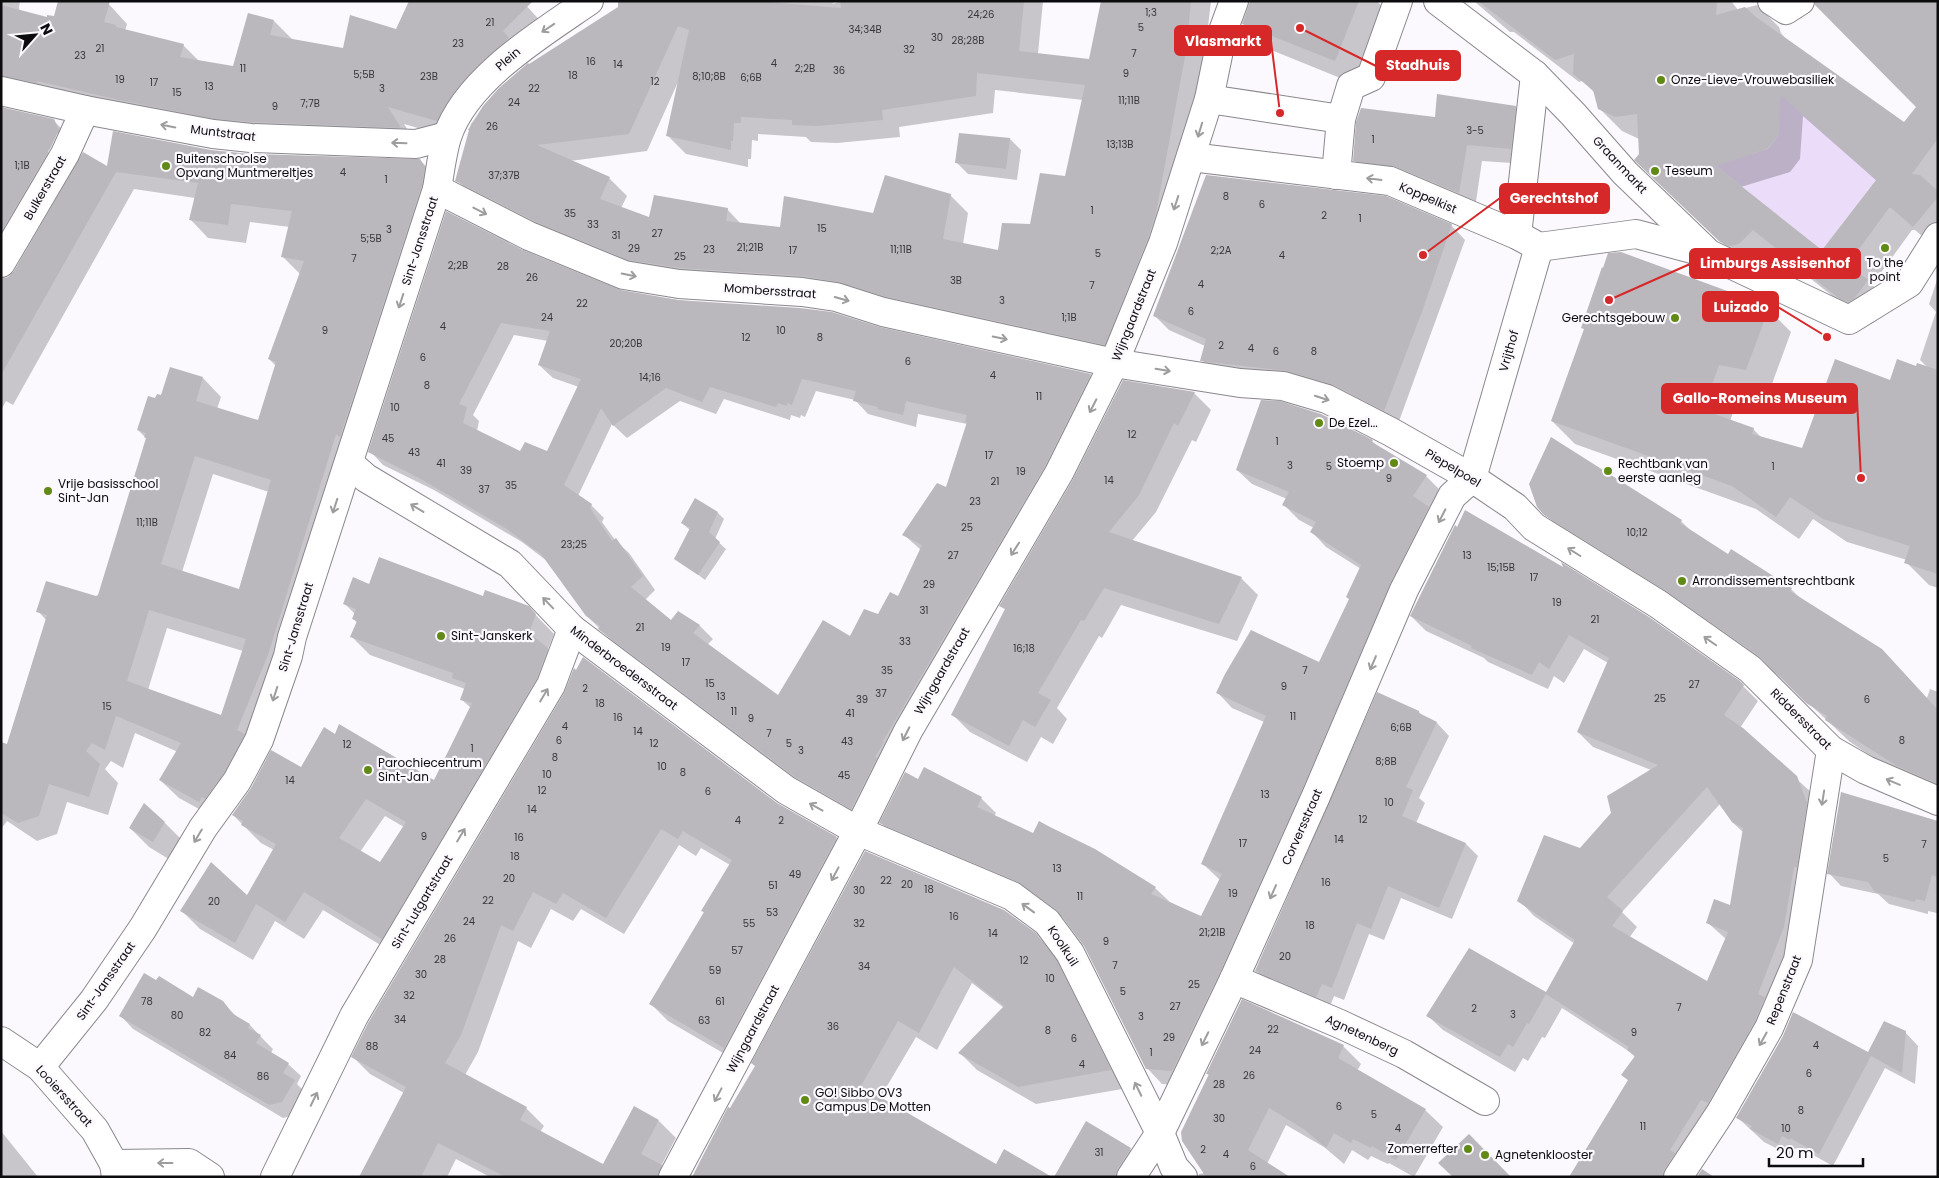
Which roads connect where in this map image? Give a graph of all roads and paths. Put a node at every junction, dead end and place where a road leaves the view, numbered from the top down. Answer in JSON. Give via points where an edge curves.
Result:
{"nodes":[{"id":1,"x":589,"y":1,"type":"edge"},
{"id":2,"x":1234,"y":1,"type":"edge"},
{"id":3,"x":1398,"y":1,"type":"edge"},
{"id":4,"x":1438,"y":1,"type":"edge"},
{"id":5,"x":1772,"y":1,"type":"edge"},
{"id":6,"x":1800,"y":1,"type":"edge"},
{"id":7,"x":1535,"y":75,"type":"junction"},
{"id":8,"x":1,"y":91,"type":"edge"},
{"id":9,"x":1209,"y":99,"type":"junction"},
{"id":10,"x":85,"y":110,"type":"junction"},
{"id":11,"x":1341,"y":119,"type":"junction"},
{"id":12,"x":447,"y":136,"type":"junction"},
{"id":13,"x":1191,"y":157,"type":"junction"},
{"id":14,"x":1336,"y":175,"type":"junction"},
{"id":15,"x":437,"y":189,"type":"junction"},
{"id":16,"x":1938,"y":238,"type":"edge"},
{"id":17,"x":1528,"y":241,"type":"junction"},
{"id":18,"x":1708,"y":253,"type":"junction"},
{"id":19,"x":1,"y":263,"type":"edge"},
{"id":20,"x":1114,"y":363,"type":"junction"},
{"id":21,"x":349,"y":463,"type":"junction"},
{"id":22,"x":1472,"y":478,"type":"junction"},
{"id":23,"x":572,"y":629,"type":"junction"},
{"id":24,"x":1750,"y":668,"type":"joint"},
{"id":25,"x":1831,"y":750,"type":"junction"},
{"id":26,"x":1938,"y":801,"type":"edge"},
{"id":27,"x":858,"y":831,"type":"junction"},
{"id":28,"x":1234,"y":979,"type":"junction"},
{"id":29,"x":1,"y":1040,"type":"edge"},
{"id":30,"x":40,"y":1067,"type":"junction"},
{"id":31,"x":1485,"y":1101,"type":"dead end"},
{"id":32,"x":1160,"y":1133,"type":"junction"},
{"id":33,"x":115,"y":1170,"type":"edge"},
{"id":34,"x":210,"y":1177,"type":"edge"},
{"id":35,"x":275,"y":1177,"type":"edge"},
{"id":36,"x":673,"y":1177,"type":"edge"},
{"id":37,"x":1131,"y":1177,"type":"edge"},
{"id":38,"x":1183,"y":1177,"type":"edge"},
{"id":39,"x":1678,"y":1177,"type":"edge"}],
"edges":[{"from":1,"to":12,"type":"street","name":"Plein","one_way":true,"via":[[512,55],[481,84],[460,110]]},
{"from":2,"to":9,"type":"street","name":"Wijngaardstraat","via":[[1223,31]]},
{"from":3,"to":11,"type":"street","via":[[1371,77],[1351,86]]},
{"from":4,"to":7,"type":"street","name":"Graanmarkt"},
{"from":5,"to":6,"type":"street","via":[[1786,10]]},
{"from":7,"to":17,"type":"street","via":[[1527,147]]},
{"from":7,"to":18,"type":"street","name":"Graanmarkt","via":[[1625,173]]},
{"from":8,"to":10,"type":"street","name":"Muntstraat"},
{"from":9,"to":11,"type":"street"},
{"from":9,"to":13,"type":"street","name":"Wijngaardstraat","one_way":true},
{"from":12,"to":10,"type":"street","name":"Muntstraat","one_way":true,"via":[[416,144],[251,138]]},
{"from":10,"to":19,"type":"street","name":"Bulkerstraat","via":[[66,154]]},
{"from":11,"to":14,"type":"street"},
{"from":12,"to":15,"type":"street","name":"Sint-Jansstraat"},
{"from":13,"to":14,"type":"street","name":"Koppelkist"},
{"from":13,"to":20,"type":"street","name":"Wijngaardstraat","one_way":true,"via":[[1164,243]]},
{"from":17,"to":14,"type":"street","name":"Koppelkist","one_way":true,"via":[[1390,181]]},
{"from":15,"to":20,"type":"street","name":"Mombersstraat","one_way":true,"via":[[529,236],[624,275],[679,284],[836,297],[883,312]]},
{"from":15,"to":21,"type":"street","name":"Sint-Jansstraat","one_way":true},
{"from":16,"to":18,"type":"street","via":[[1909,283],[1849,320]]},
{"from":17,"to":18,"type":"street","via":[[1636,234]]},
{"from":17,"to":22,"type":"street","name":"Vrijthof"},
{"from":20,"to":22,"type":"street","name":"Piepelpoel","one_way":true,"via":[[1240,383],[1283,386],[1328,399]]},
{"from":20,"to":27,"type":"street","name":"Wijngaardstraat","one_way":true,"via":[[1059,473],[908,731]]},
{"from":23,"to":21,"type":"street","name":"Minderbroedersstraat","one_way":true,"via":[[510,564],[366,478]]},
{"from":21,"to":30,"type":"street","name":"Sint-Jansstraat","one_way":true,"via":[[258,740],[237,781],[203,828],[143,928],[84,1015]]},
{"from":24,"to":22,"type":"street","name":"Piepelpoel","one_way":true,"via":[[1658,604],[1534,527],[1515,507]]},
{"from":22,"to":28,"type":"street","name":"Corversstraat","one_way":true,"via":[[1452,496],[1404,590]]},
{"from":27,"to":23,"type":"street","name":"Minderbroedersstraat","one_way":true,"via":[[786,790]]},
{"from":35,"to":23,"type":"street","name":"Sint-Lutgartstraat","one_way":true,"via":[[354,1016],[551,685]]},
{"from":24,"to":25,"type":"street","name":"Riddersstraat"},
{"from":26,"to":25,"type":"street","name":"Riddersstraat","one_way":true,"via":[[1866,770]]},
{"from":25,"to":39,"type":"street","name":"Repenstraat","one_way":true,"via":[[1798,960],[1764,1037],[1721,1112]]},
{"from":32,"to":27,"type":"street","name":"Koolkuil","one_way":true,"via":[[1070,952],[1047,922],[1012,896]]},
{"from":27,"to":36,"type":"street","name":"Wijngaardstraat","one_way":true},
{"from":28,"to":31,"type":"street","name":"Agnetenberg","via":[[1404,1054]]},
{"from":28,"to":32,"type":"street","name":"Corversstraat","one_way":true},
{"from":29,"to":30,"type":"street","name":"Looiersstraat"},
{"from":30,"to":33,"type":"street","name":"Looiersstraat","via":[[95,1130]]},
{"from":32,"to":37,"type":"street","name":"Corversstraat"},
{"from":32,"to":38,"type":"street","name":"Koolkuil","via":[[1174,1167]]},
{"from":34,"to":33,"type":"street","one_way":true,"via":[[189,1163]]}]}
